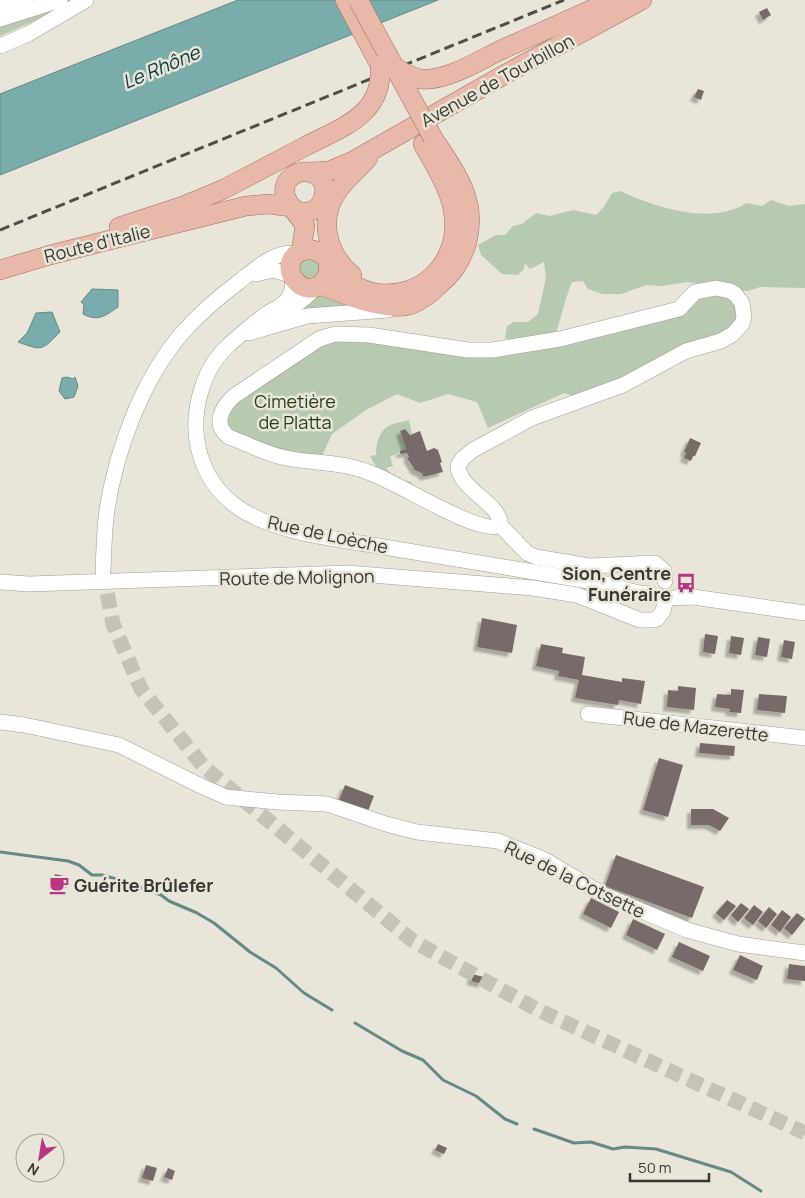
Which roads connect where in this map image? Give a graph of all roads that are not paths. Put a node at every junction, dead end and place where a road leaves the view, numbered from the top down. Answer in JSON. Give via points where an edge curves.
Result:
{"nodes":[{"id":1,"x":60,"y":0,"type":"edge"},
{"id":2,"x":86,"y":0,"type":"edge"},
{"id":3,"x":345,"y":0,"type":"edge"},
{"id":4,"x":358,"y":0,"type":"edge"},
{"id":5,"x":613,"y":0,"type":"edge"},
{"id":6,"x":642,"y":0,"type":"edge"},
{"id":7,"x":36,"y":2,"type":"edge"},
{"id":8,"x":0,"y":7,"type":"edge"},
{"id":9,"x":0,"y":19,"type":"edge"},
{"id":10,"x":0,"y":46,"type":"edge"},
{"id":11,"x":386,"y":66,"type":"junction"},
{"id":12,"x":428,"y":141,"type":"junction"},
{"id":13,"x":379,"y":146,"type":"junction"},
{"id":14,"x":353,"y":161,"type":"junction"},
{"id":15,"x":309,"y":172,"type":"junction"},
{"id":16,"x":290,"y":178,"type":"junction"},
{"id":17,"x":323,"y":200,"type":"junction"},
{"id":18,"x":246,"y":206,"type":"junction"},
{"id":19,"x":295,"y":212,"type":"junction"},
{"id":20,"x":195,"y":219,"type":"junction"},
{"id":21,"x":299,"y":253,"type":"junction"},
{"id":22,"x":50,"y":255,"type":"junction"},
{"id":23,"x":0,"y":270,"type":"edge"},
{"id":24,"x":322,"y":274,"type":"junction"},
{"id":25,"x":292,"y":277,"type":"junction"},
{"id":26,"x":242,"y":279,"type":"junction"},
{"id":27,"x":417,"y":287,"type":"junction"},
{"id":28,"x":405,"y":306,"type":"junction"},
{"id":29,"x":258,"y":322,"type":"junction"},
{"id":30,"x":240,"y":336,"type":"junction"},
{"id":31,"x":500,"y":525,"type":"junction"},
{"id":32,"x":103,"y":571,"type":"tunnel mouth"},
{"id":33,"x":0,"y":582,"type":"edge"},
{"id":34,"x":661,"y":592,"type":"junction"},
{"id":35,"x":805,"y":613,"type":"edge"},
{"id":36,"x":588,"y":714,"type":"dead end"},
{"id":37,"x":0,"y":722,"type":"edge"},
{"id":38,"x":805,"y":738,"type":"edge"},
{"id":39,"x":805,"y":953,"type":"edge"}],
"edges":[{"from":1,"to":7,"type":"street"},
{"from":2,"to":10,"type":"street","via":[[28,34]]},
{"from":3,"to":11,"type":"main road"},
{"from":4,"to":11,"type":"main road","bridge":true},
{"from":5,"to":11,"type":"main road","bridge":true,"via":[[432,79],[415,77]]},
{"from":6,"to":13,"type":"main road","name":"Avenue de Tourbillon"},
{"from":7,"to":8,"type":"street"},
{"from":7,"to":9,"type":"street"},
{"from":11,"to":12,"type":"main road","bridge":true},
{"from":11,"to":22,"type":"main road","bridge":true,"via":[[378,92],[367,110],[357,118],[224,189]]},
{"from":12,"to":27,"type":"main road","via":[[449,195],[454,217],[454,240],[440,269]]},
{"from":12,"to":28,"type":"main road","via":[[451,165],[464,191],[471,216],[468,239],[452,274],[432,292]]},
{"from":13,"to":14,"type":"main road","name":"Avenue de Tourbillon"},
{"from":13,"to":27,"type":"main road","via":[[342,184],[329,206],[329,243],[340,264],[359,280],[377,287]]},
{"from":14,"to":15,"type":"main road","name":"Avenue de Tourbillon","via":[[329,171]]},
{"from":14,"to":17,"type":"main road","name":"Avenue de Tourbillon"},
{"from":15,"to":16,"type":"main road","via":[[300,172]]},
{"from":15,"to":17,"type":"main road","via":[[322,182],[325,190]]},
{"from":16,"to":18,"type":"main road","name":"Route d'Italie"},
{"from":16,"to":19,"type":"main road","via":[[285,195]]},
{"from":17,"to":19,"type":"main road","via":[[316,208]]},
{"from":17,"to":24,"type":"main road","via":[[320,229]]},
{"from":18,"to":19,"type":"main road","name":"Route d'Italie","via":[[277,204]]},
{"from":18,"to":20,"type":"main road","name":"Route d'Italie"},
{"from":19,"to":20,"type":"main road","name":"Route d'Italie","via":[[268,209]]},
{"from":19,"to":21,"type":"main road","via":[[305,232]]},
{"from":20,"to":22,"type":"main road","name":"Route d'Italie"},
{"from":21,"to":24,"type":"main road","via":[[313,250]]},
{"from":21,"to":25,"type":"main road","via":[[291,264]]},
{"from":21,"to":26,"type":"street","via":[[285,253]]},
{"from":22,"to":23,"type":"main road","name":"Route d'Italie"},
{"from":24,"to":25,"type":"main road","via":[[302,286]]},
{"from":24,"to":27,"type":"main road","via":[[369,291],[396,294]]},
{"from":24,"to":28,"type":"main road","via":[[366,302]]},
{"from":24,"to":29,"type":"street","name":"Rue de Loèche","via":[[308,296],[290,309]]},
{"from":25,"to":26,"type":"street","via":[[268,270]]},
{"from":25,"to":29,"type":"street","name":"Rue de Loèche","via":[[289,297]]},
{"from":26,"to":32,"type":"street","via":[[211,303],[183,332],[161,362],[139,402],[122,446],[112,485]]},
{"from":28,"to":30,"type":"street","via":[[307,316]]},
{"from":29,"to":30,"type":"street","name":"Rue de Loèche"},
{"from":30,"to":34,"type":"street","name":"Rue de Loèche","via":[[224,349],[211,367],[201,391],[195,428],[198,449],[209,476],[219,491],[236,506],[263,521],[297,531],[612,585],[643,594]]},
{"from":31,"to":31,"type":"street","via":[[499,515],[461,475],[458,466],[466,455],[532,418],[601,394],[686,351],[728,338],[738,330],[744,317],[742,303],[735,294],[724,288],[700,290],[679,309],[560,339],[492,350],[335,334],[319,340],[234,396],[221,414],[220,426],[229,437],[293,459],[360,469],[478,524],[492,528]]},
{"from":31,"to":34,"type":"street","via":[[536,557],[589,566],[655,564],[654,573]]},
{"from":33,"to":34,"type":"street","name":"Route de Molignon","via":[[29,584],[347,573],[533,588],[577,595],[640,620],[657,618],[663,611]]},
{"from":34,"to":35,"type":"street","name":"Rue de Loèche"},
{"from":36,"to":38,"type":"street","name":"Rue de Mazerette"},
{"from":37,"to":39,"type":"street","name":"Rue de la Cotsette","via":[[119,745],[226,797],[327,804],[417,832],[498,841],[543,859],[610,897],[687,930],[738,944]]}]}
